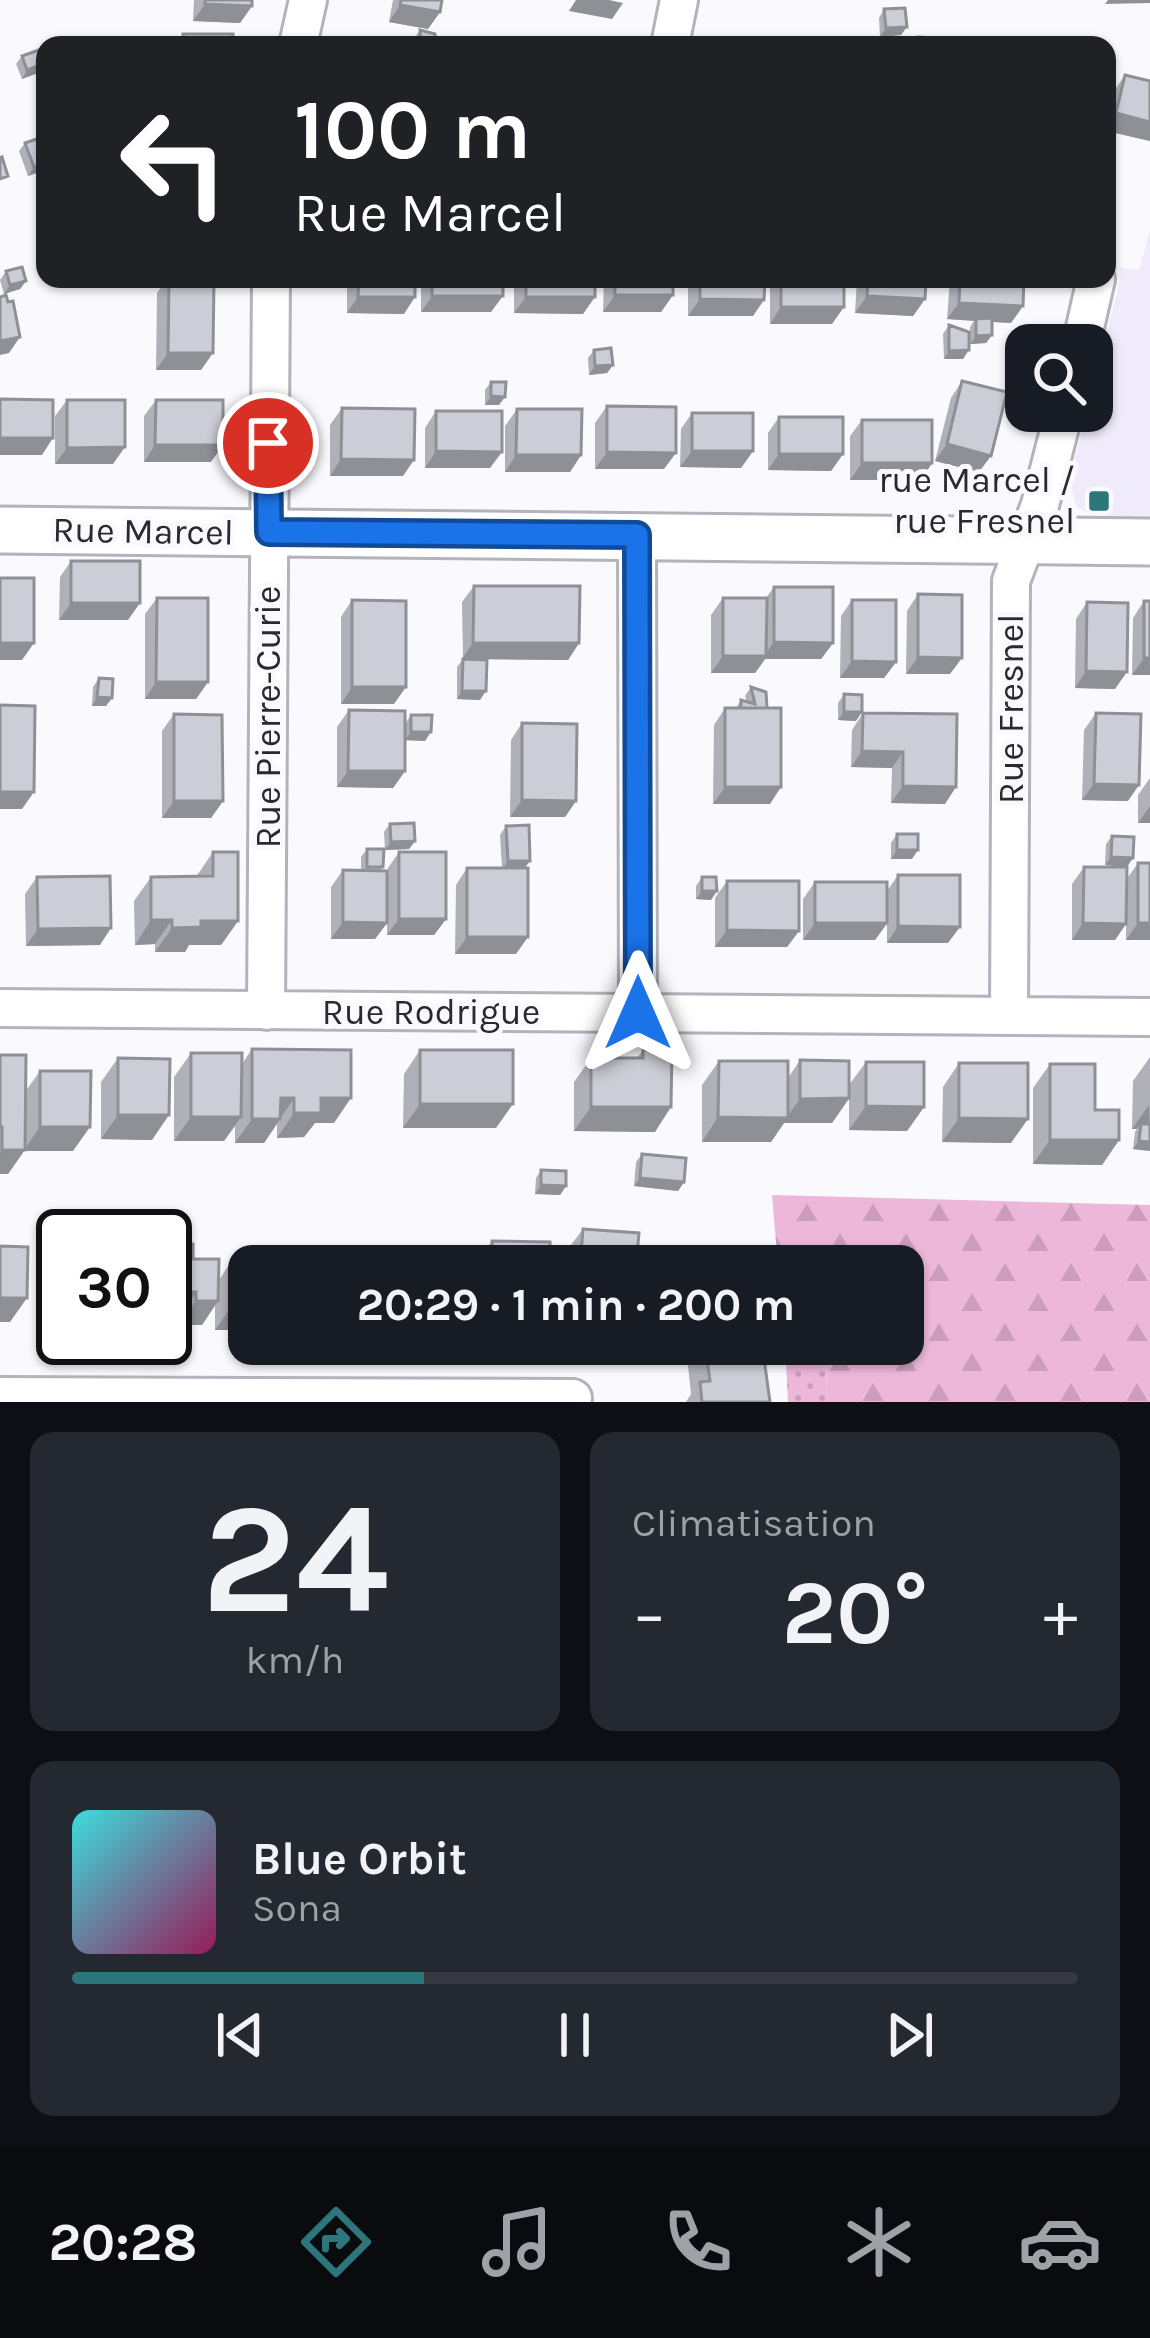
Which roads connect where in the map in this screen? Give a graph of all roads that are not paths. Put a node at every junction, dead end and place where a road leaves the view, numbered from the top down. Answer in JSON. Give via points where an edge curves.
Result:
{"nodes":[{"id":1,"x":308,"y":0,"type":"edge"},
{"id":2,"x":680,"y":0,"type":"edge"},
{"id":3,"x":300,"y":36,"type":"edge"},
{"id":4,"x":672,"y":36,"type":"edge"},
{"id":5,"x":271,"y":288,"type":"edge"},
{"id":6,"x":1094,"y":288,"type":"edge"},
{"id":7,"x":1086,"y":324,"type":"edge"},
{"id":8,"x":1059,"y":432,"type":"edge"},
{"id":9,"x":0,"y":530,"type":"edge"},
{"id":10,"x":269,"y":532,"type":"junction"},
{"id":11,"x":637,"y":535,"type":"junction"},
{"id":12,"x":1026,"y":540,"type":"junction"},
{"id":13,"x":1150,"y":542,"type":"edge"},
{"id":14,"x":0,"y":1008,"type":"edge"},
{"id":15,"x":266,"y":1011,"type":"junction"},
{"id":16,"x":638,"y":1013,"type":"junction"},
{"id":17,"x":1009,"y":1016,"type":"junction"},
{"id":18,"x":1150,"y":1017,"type":"edge"},
{"id":19,"x":0,"y":1396,"type":"edge"},
{"id":20,"x":573,"y":1398,"type":"dead end"}],
"edges":[{"from":1,"to":3,"type":"street"},
{"from":2,"to":4,"type":"street"},
{"from":5,"to":10,"type":"street","name":"Rue Pierre-Curie"},
{"from":6,"to":7,"type":"street"},
{"from":8,"to":12,"type":"street","name":"Rue Fresnel"},
{"from":9,"to":10,"type":"street","name":"Rue Marcel"},
{"from":10,"to":11,"type":"street","name":"Rue Marcel"},
{"from":10,"to":15,"type":"street","name":"Rue Pierre-Curie"},
{"from":11,"to":12,"type":"street","name":"Rue Marcel"},
{"from":11,"to":16,"type":"street"},
{"from":12,"to":13,"type":"street","name":"Rue Marcel"},
{"from":12,"to":17,"type":"street","name":"Rue Fresnel","via":[[1011,581]]},
{"from":14,"to":15,"type":"street","name":"Rue Rodrigue"},
{"from":15,"to":16,"type":"street","name":"Rue Rodrigue"},
{"from":16,"to":17,"type":"street","name":"Rue Rodrigue"},
{"from":17,"to":18,"type":"street","name":"Rue Rodrigue"},
{"from":19,"to":20,"type":"street"}]}
